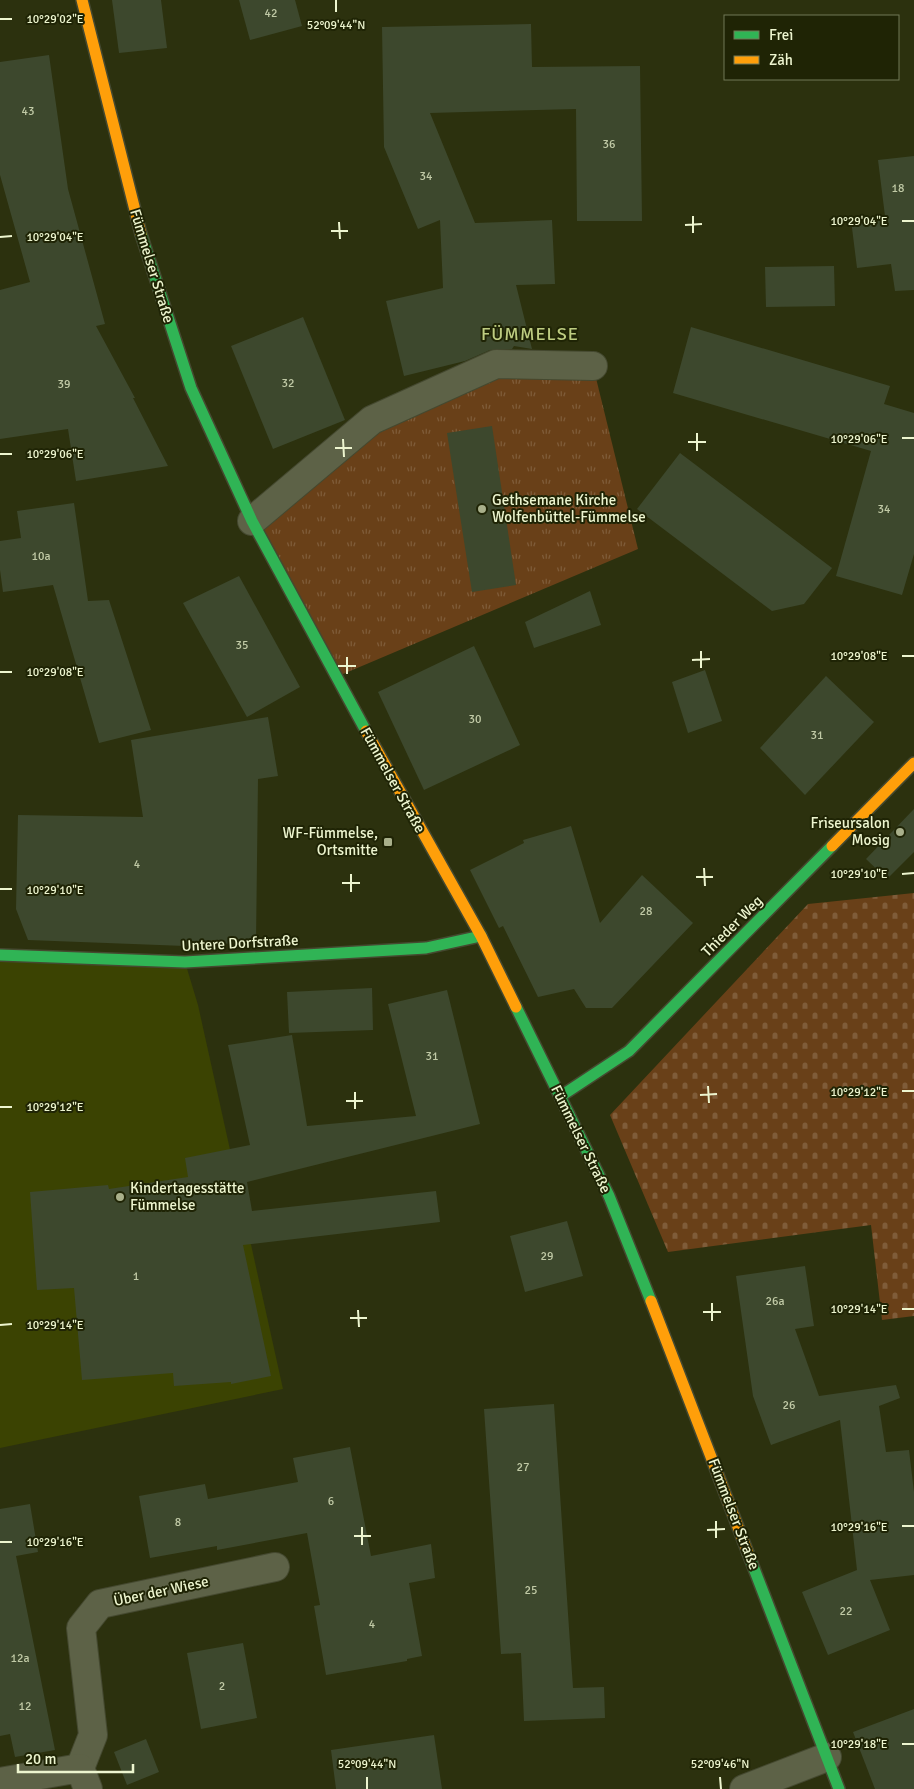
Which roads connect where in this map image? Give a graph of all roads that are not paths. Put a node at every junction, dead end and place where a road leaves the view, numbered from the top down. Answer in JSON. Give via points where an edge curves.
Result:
{"nodes":[{"id":1,"x":82,"y":0,"type":"edge"},
{"id":2,"x":593,"y":366,"type":"dead end"},
{"id":3,"x":252,"y":522,"type":"junction"},
{"id":4,"x":914,"y":763,"type":"edge"},
{"id":5,"x":481,"y":936,"type":"junction"},
{"id":6,"x":0,"y":955,"type":"edge"},
{"id":7,"x":561,"y":1096,"type":"junction"},
{"id":8,"x":275,"y":1567,"type":"dead end"},
{"id":9,"x":827,"y":1757,"type":"junction"},
{"id":10,"x":84,"y":1779,"type":"edge"},
{"id":11,"x":0,"y":1782,"type":"edge"},
{"id":12,"x":744,"y":1789,"type":"edge"},
{"id":13,"x":839,"y":1789,"type":"edge"}],
"edges":[{"from":1,"to":3,"type":"street","name":"Fümmelser Straße","via":[[137,222],[191,388]]},
{"from":2,"to":3,"type":"street","via":[[496,364],[372,420]]},
{"from":3,"to":5,"type":"street","name":"Fümmelser Straße"},
{"from":4,"to":7,"type":"street","name":"Thieder Weg","via":[[630,1051]]},
{"from":5,"to":6,"type":"street","name":"Untere Dorfstraße","via":[[426,948],[185,962]]},
{"from":5,"to":7,"type":"street","name":"Fümmelser Straße"},
{"from":7,"to":9,"type":"street","name":"Fümmelser Straße","via":[[636,1260]]},
{"from":8,"to":10,"type":"street","name":"Über der Wiese","via":[[100,1604],[81,1628],[93,1735]]},
{"from":9,"to":12,"type":"street"},
{"from":9,"to":13,"type":"street","name":"Fümmelser Straße"},
{"from":10,"to":11,"type":"street","name":"Über der Wiese"}]}
